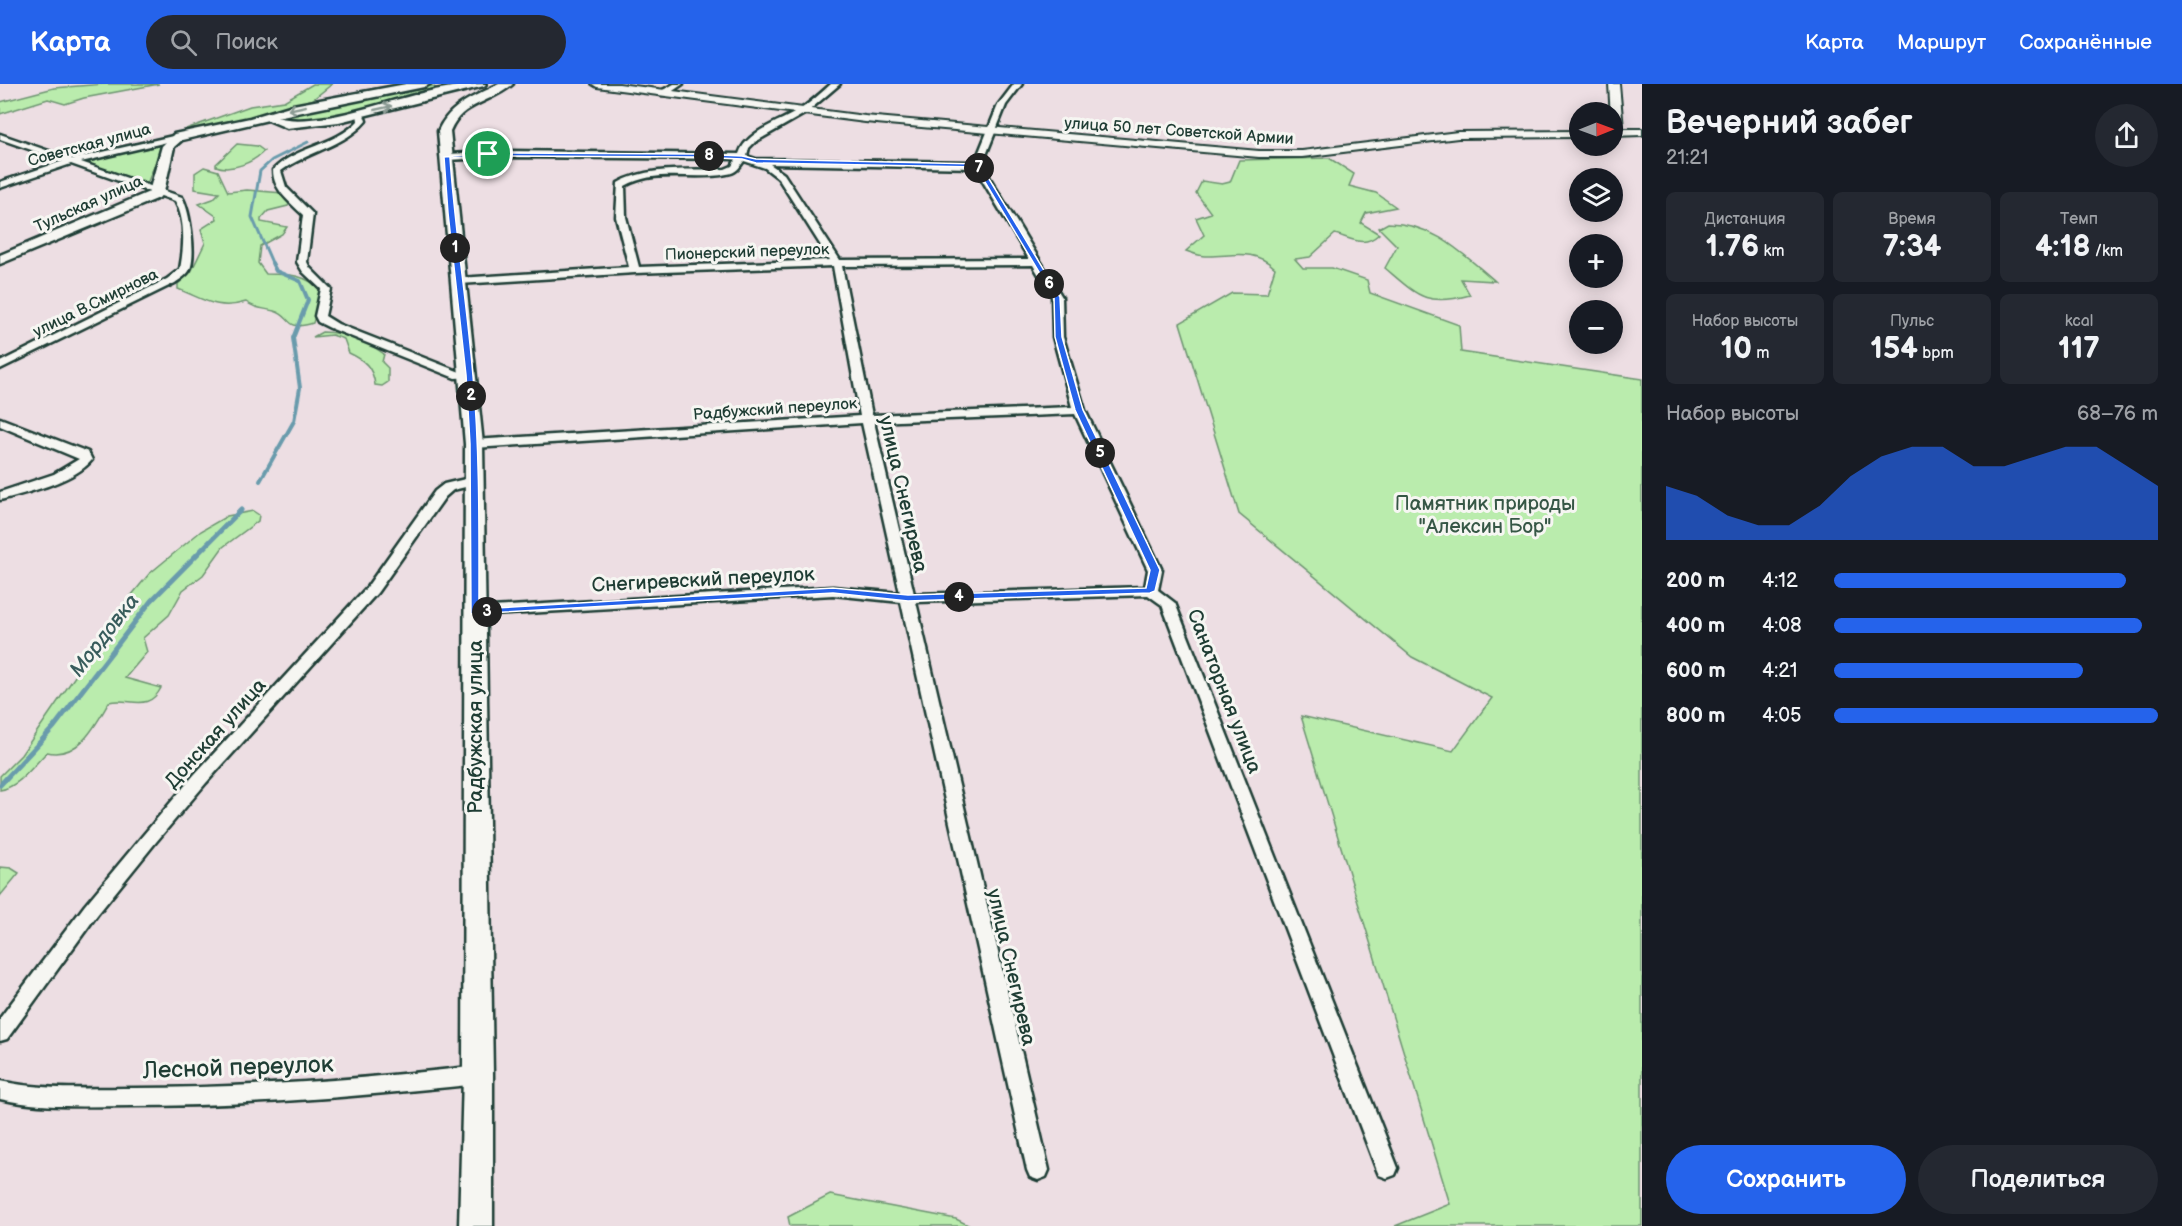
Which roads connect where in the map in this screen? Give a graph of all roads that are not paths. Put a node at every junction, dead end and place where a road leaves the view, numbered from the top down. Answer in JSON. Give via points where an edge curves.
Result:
{"nodes":[{"id":1,"x":376,"y":84,"type":"edge"},
{"id":2,"x":423,"y":84,"type":"edge"},
{"id":3,"x":470,"y":84,"type":"edge"},
{"id":4,"x":480,"y":84,"type":"edge"},
{"id":5,"x":507,"y":84,"type":"edge"},
{"id":6,"x":597,"y":84,"type":"edge"},
{"id":7,"x":679,"y":84,"type":"edge"},
{"id":8,"x":836,"y":84,"type":"edge"},
{"id":9,"x":1018,"y":84,"type":"edge"},
{"id":10,"x":1614,"y":84,"type":"edge"},
{"id":11,"x":339,"y":88,"type":"dead end"},
{"id":12,"x":440,"y":89,"type":"edge"},
{"id":13,"x":664,"y":93,"type":"junction"},
{"id":14,"x":353,"y":97,"type":"junction"},
{"id":15,"x":1614,"y":102,"type":"edge"},
{"id":16,"x":318,"y":104,"type":"junction"},
{"id":17,"x":802,"y":111,"type":"junction"},
{"id":18,"x":360,"y":114,"type":"junction"},
{"id":19,"x":279,"y":119,"type":"junction"},
{"id":20,"x":992,"y":130,"type":"junction"},
{"id":21,"x":1642,"y":132,"type":"edge"},
{"id":22,"x":1623,"y":133,"type":"edge"},
{"id":23,"x":1569,"y":134,"type":"edge"},
{"id":24,"x":186,"y":135,"type":"junction"},
{"id":25,"x":0,"y":136,"type":"edge"},
{"id":26,"x":447,"y":157,"type":"junction"},
{"id":27,"x":749,"y":159,"type":"junction"},
{"id":28,"x":69,"y":162,"type":"junction"},
{"id":29,"x":978,"y":165,"type":"junction"},
{"id":30,"x":0,"y":185,"type":"edge"},
{"id":31,"x":157,"y":192,"type":"junction"},
{"id":32,"x":0,"y":260,"type":"edge"},
{"id":33,"x":1036,"y":262,"type":"junction"},
{"id":34,"x":837,"y":263,"type":"junction"},
{"id":35,"x":635,"y":270,"type":"junction"},
{"id":36,"x":459,"y":281,"type":"junction"},
{"id":37,"x":0,"y":366,"type":"edge"},
{"id":38,"x":469,"y":375,"type":"junction"},
{"id":39,"x":1079,"y":410,"type":"junction"},
{"id":40,"x":867,"y":419,"type":"junction"},
{"id":41,"x":0,"y":422,"type":"edge"},
{"id":42,"x":474,"y":444,"type":"junction"},
{"id":43,"x":474,"y":481,"type":"junction"},
{"id":44,"x":0,"y":496,"type":"edge"},
{"id":45,"x":1150,"y":591,"type":"junction"},
{"id":46,"x":908,"y":598,"type":"junction"},
{"id":47,"x":474,"y":612,"type":"junction"},
{"id":48,"x":0,"y":1033,"type":"edge"},
{"id":49,"x":478,"y":1075,"type":"junction"},
{"id":50,"x":0,"y":1090,"type":"edge"},
{"id":51,"x":1387,"y":1168,"type":"dead end"},
{"id":52,"x":1038,"y":1170,"type":"dead end"},
{"id":53,"x":476,"y":1226,"type":"edge"}],
"edges":[{"from":1,"to":14,"type":"main road"},
{"from":2,"to":12,"type":"main road"},
{"from":2,"to":14,"type":"main road"},
{"from":3,"to":12,"type":"main road"},
{"from":4,"to":12,"type":"main road"},
{"from":5,"to":26,"type":"main road","name":"Радбужская улица","via":[[449,118],[444,130]]},
{"from":6,"to":13,"type":"street","name":"улица 50 лет Советской Армии"},
{"from":7,"to":13,"type":"street"},
{"from":8,"to":17,"type":"street"},
{"from":9,"to":20,"type":"street","via":[[1002,105]]},
{"from":10,"to":15,"type":"street"},
{"from":11,"to":16,"type":"main road"},
{"from":18,"to":12,"type":"main road","one_way":true},
{"from":13,"to":17,"type":"street","name":"улица 50 лет Советской Армии"},
{"from":14,"to":16,"type":"main road"},
{"from":16,"to":19,"type":"main road","one_way":true},
{"from":17,"to":20,"type":"street","name":"улица 50 лет Советской Армии"},
{"from":17,"to":27,"type":"street","via":[[752,140],[745,147]]},
{"from":18,"to":19,"type":"main road","via":[[305,123]]},
{"from":18,"to":38,"type":"street","via":[[362,121],[352,133],[304,153],[277,170],[278,182],[308,214],[302,262],[326,290],[320,316],[334,326],[459,376]]},
{"from":19,"to":24,"type":"main road"},
{"from":20,"to":23,"type":"street","name":"улица 50 лет Советской Армии","via":[[1272,155],[1449,135]]},
{"from":20,"to":29,"type":"street"},
{"from":21,"to":22,"type":"street"},
{"from":24,"to":28,"type":"street","name":"Советская улица"},
{"from":24,"to":31,"type":"main road","name":"Тульская улица","via":[[168,146]]},
{"from":25,"to":28,"type":"street"},
{"from":26,"to":27,"type":"street","via":[[510,154]]},
{"from":26,"to":36,"type":"main road","name":"Радбужская улица"},
{"from":27,"to":29,"type":"street"},
{"from":27,"to":34,"type":"street","name":"улица Снегирева","via":[[781,176]]},
{"from":27,"to":35,"type":"street","via":[[726,172],[643,175],[621,184],[621,217]]},
{"from":28,"to":30,"type":"street","name":"Советская улица"},
{"from":28,"to":31,"type":"street"},
{"from":29,"to":33,"type":"street"},
{"from":31,"to":32,"type":"main road","name":"Тульская улица"},
{"from":31,"to":37,"type":"street","name":"улица В.Смирнова","via":[[179,199],[184,206],[185,270],[171,281]]},
{"from":33,"to":34,"type":"street","name":"Пионерский переулок"},
{"from":33,"to":39,"type":"street","via":[[1057,297],[1058,337]]},
{"from":34,"to":35,"type":"street","name":"Пионерский переулок"},
{"from":34,"to":40,"type":"street","name":"улица Снегирева"},
{"from":35,"to":36,"type":"street","name":"Пионерский переулок"},
{"from":36,"to":38,"type":"main road","name":"Радбужская улица"},
{"from":38,"to":42,"type":"main road","name":"Радбужская улица"},
{"from":39,"to":40,"type":"street","name":"Радбужский переулок"},
{"from":39,"to":45,"type":"street","via":[[1155,570]]},
{"from":40,"to":42,"type":"street","name":"Радбужский переулок"},
{"from":40,"to":46,"type":"street","name":"улица Снегирева"},
{"from":41,"to":44,"type":"street","via":[[84,455],[86,460],[65,473]]},
{"from":42,"to":43,"type":"main road","name":"Радбужская улица"},
{"from":43,"to":47,"type":"main road","name":"Радбужская улица"},
{"from":43,"to":48,"type":"street","name":"Донская улица","via":[[449,487],[440,494],[372,590],[150,838]]},
{"from":45,"to":46,"type":"street","name":"Снегиревский переулок"},
{"from":45,"to":51,"type":"street","name":"Санаторная улица","via":[[1168,603]]},
{"from":46,"to":47,"type":"street","name":"Снегиревский переулок","via":[[833,591]]},
{"from":46,"to":52,"type":"street","name":"улица Снегирева"},
{"from":47,"to":49,"type":"main road","name":"Радбужская улица"},
{"from":49,"to":50,"type":"street","name":"Лесной переулок","via":[[389,1085],[181,1098],[61,1096]]},
{"from":49,"to":53,"type":"main road","name":"Радбужская улица"}]}
